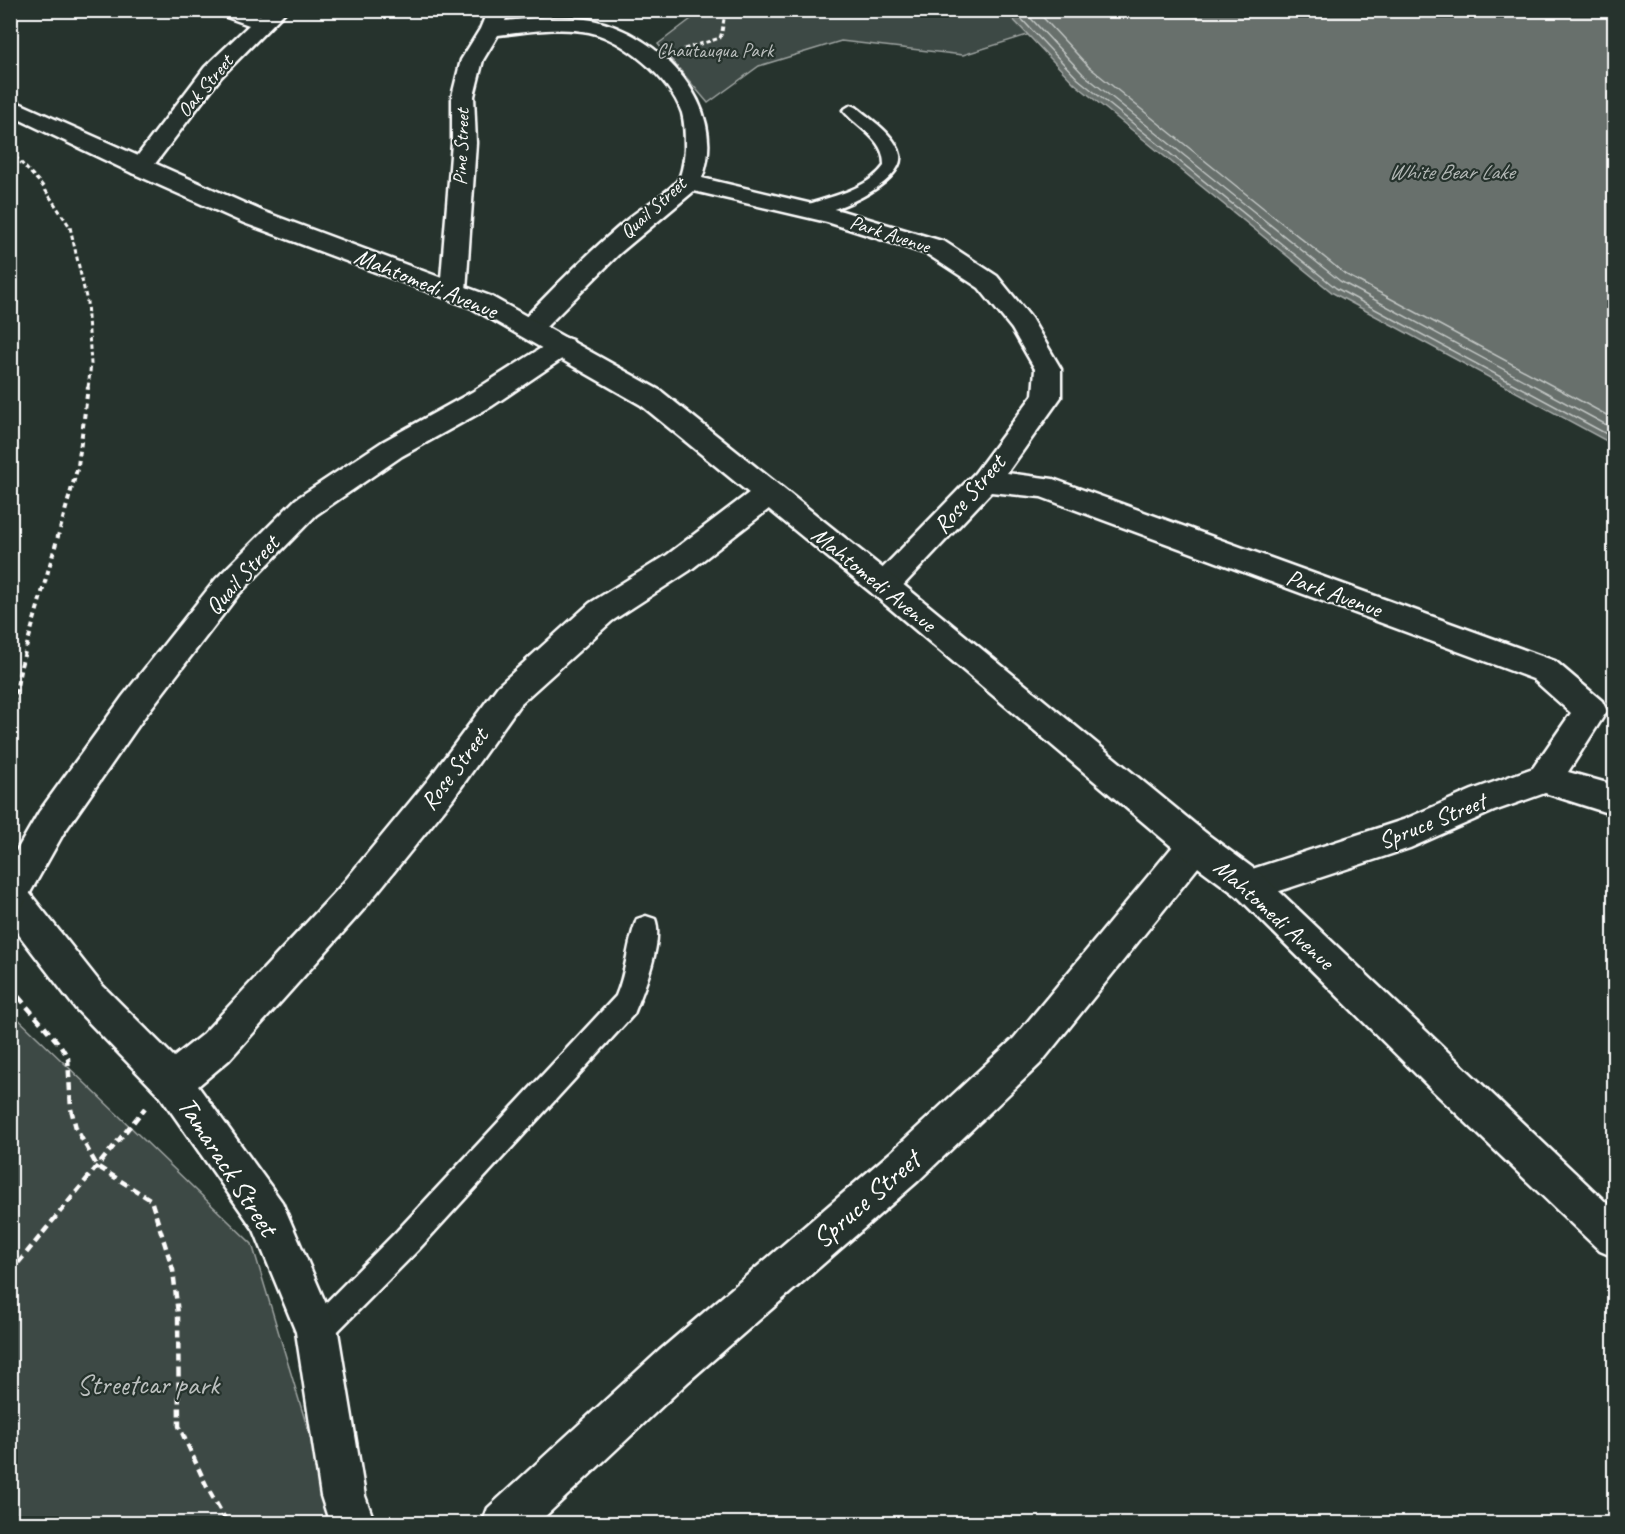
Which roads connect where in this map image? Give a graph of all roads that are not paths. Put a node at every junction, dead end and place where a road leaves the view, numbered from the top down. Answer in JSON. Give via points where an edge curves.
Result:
{"nodes":[{"id":1,"x":225,"y":10,"type":"edge"},
{"id":2,"x":270,"y":17,"type":"edge"},
{"id":3,"x":495,"y":20,"type":"edge"},
{"id":4,"x":10,"y":106,"type":"edge"},
{"id":5,"x":851,"y":110,"type":"dead end"},
{"id":6,"x":140,"y":168,"type":"junction"},
{"id":7,"x":688,"y":182,"type":"junction"},
{"id":8,"x":809,"y":210,"type":"junction"},
{"id":9,"x":453,"y":291,"type":"junction"},
{"id":10,"x":529,"y":329,"type":"junction"},
{"id":11,"x":563,"y":346,"type":"junction"},
{"id":12,"x":1047,"y":397,"type":"joint"},
{"id":13,"x":985,"y":481,"type":"junction"},
{"id":14,"x":768,"y":494,"type":"junction"},
{"id":15,"x":884,"y":586,"type":"junction"},
{"id":16,"x":1545,"y":779,"type":"junction"},
{"id":17,"x":1614,"y":800,"type":"edge"},
{"id":18,"x":1195,"y":845,"type":"junction"},
{"id":19,"x":1249,"y":885,"type":"junction"},
{"id":20,"x":11,"y":896,"type":"edge"},
{"id":21,"x":646,"y":927,"type":"dead end"},
{"id":22,"x":173,"y":1083,"type":"junction"},
{"id":23,"x":1614,"y":1237,"type":"edge"},
{"id":24,"x":318,"y":1332,"type":"junction"},
{"id":25,"x":353,"y":1524,"type":"edge"},
{"id":26,"x":504,"y":1524,"type":"edge"}],
"edges":[{"from":1,"to":2,"type":"street"},
{"from":2,"to":6,"type":"street","name":"Oak Street","via":[[213,72]]},
{"from":3,"to":7,"type":"street","name":"Quail Street","via":[[588,25],[631,40],[667,75],[691,108],[698,148]]},
{"from":3,"to":9,"type":"street","name":"Pine Street","via":[[472,60],[463,96],[464,143]]},
{"from":4,"to":6,"type":"street","name":"Mahtomedi Avenue"},
{"from":5,"to":8,"type":"lane","via":[[885,143],[892,155],[891,170],[880,181]]},
{"from":6,"to":9,"type":"street","name":"Mahtomedi Avenue","via":[[253,217]]},
{"from":7,"to":8,"type":"street","name":"Park Avenue"},
{"from":7,"to":10,"type":"street","name":"Quail Street","via":[[588,266]]},
{"from":8,"to":12,"type":"street","name":"Park Avenue","via":[[936,248],[988,282],[1022,324],[1048,369]]},
{"from":9,"to":10,"type":"street","name":"Mahtomedi Avenue","via":[[482,302]]},
{"from":10,"to":11,"type":"street","name":"Mahtomedi Avenue"},
{"from":11,"to":14,"type":"street","name":"Mahtomedi Avenue","via":[[651,398]]},
{"from":11,"to":20,"type":"street","name":"Quail Street","via":[[482,399],[392,449],[306,507],[227,587],[134,706],[51,823]]},
{"from":12,"to":13,"type":"street","name":"Rose Street"},
{"from":13,"to":15,"type":"street","name":"Rose Street"},
{"from":13,"to":16,"type":"street","name":"Park Avenue","via":[[1043,487],[1544,670],[1591,711]]},
{"from":14,"to":15,"type":"street","name":"Mahtomedi Avenue"},
{"from":14,"to":22,"type":"street","name":"Rose Street","via":[[678,563],[601,612],[509,695],[440,790],[351,900],[216,1047]]},
{"from":15,"to":18,"type":"street","name":"Mahtomedi Avenue"},
{"from":16,"to":17,"type":"street"},
{"from":16,"to":19,"type":"street","name":"Spruce Street","via":[[1484,800],[1410,833]]},
{"from":18,"to":19,"type":"street","name":"Mahtomedi Avenue"},
{"from":18,"to":26,"type":"street","name":"Spruce Street","via":[[1027,1051],[904,1167],[674,1366]]},
{"from":19,"to":23,"type":"street","name":"Mahtomedi Avenue"},
{"from":20,"to":22,"type":"street","name":"Tamarack Street","via":[[89,997]]},
{"from":21,"to":24,"type":"lane","via":[[637,977],[625,1005]]},
{"from":22,"to":24,"type":"street","name":"Tamarack Street","via":[[268,1216]]},
{"from":24,"to":25,"type":"street","name":"Tamarack Street","via":[[343,1496]]}]}
